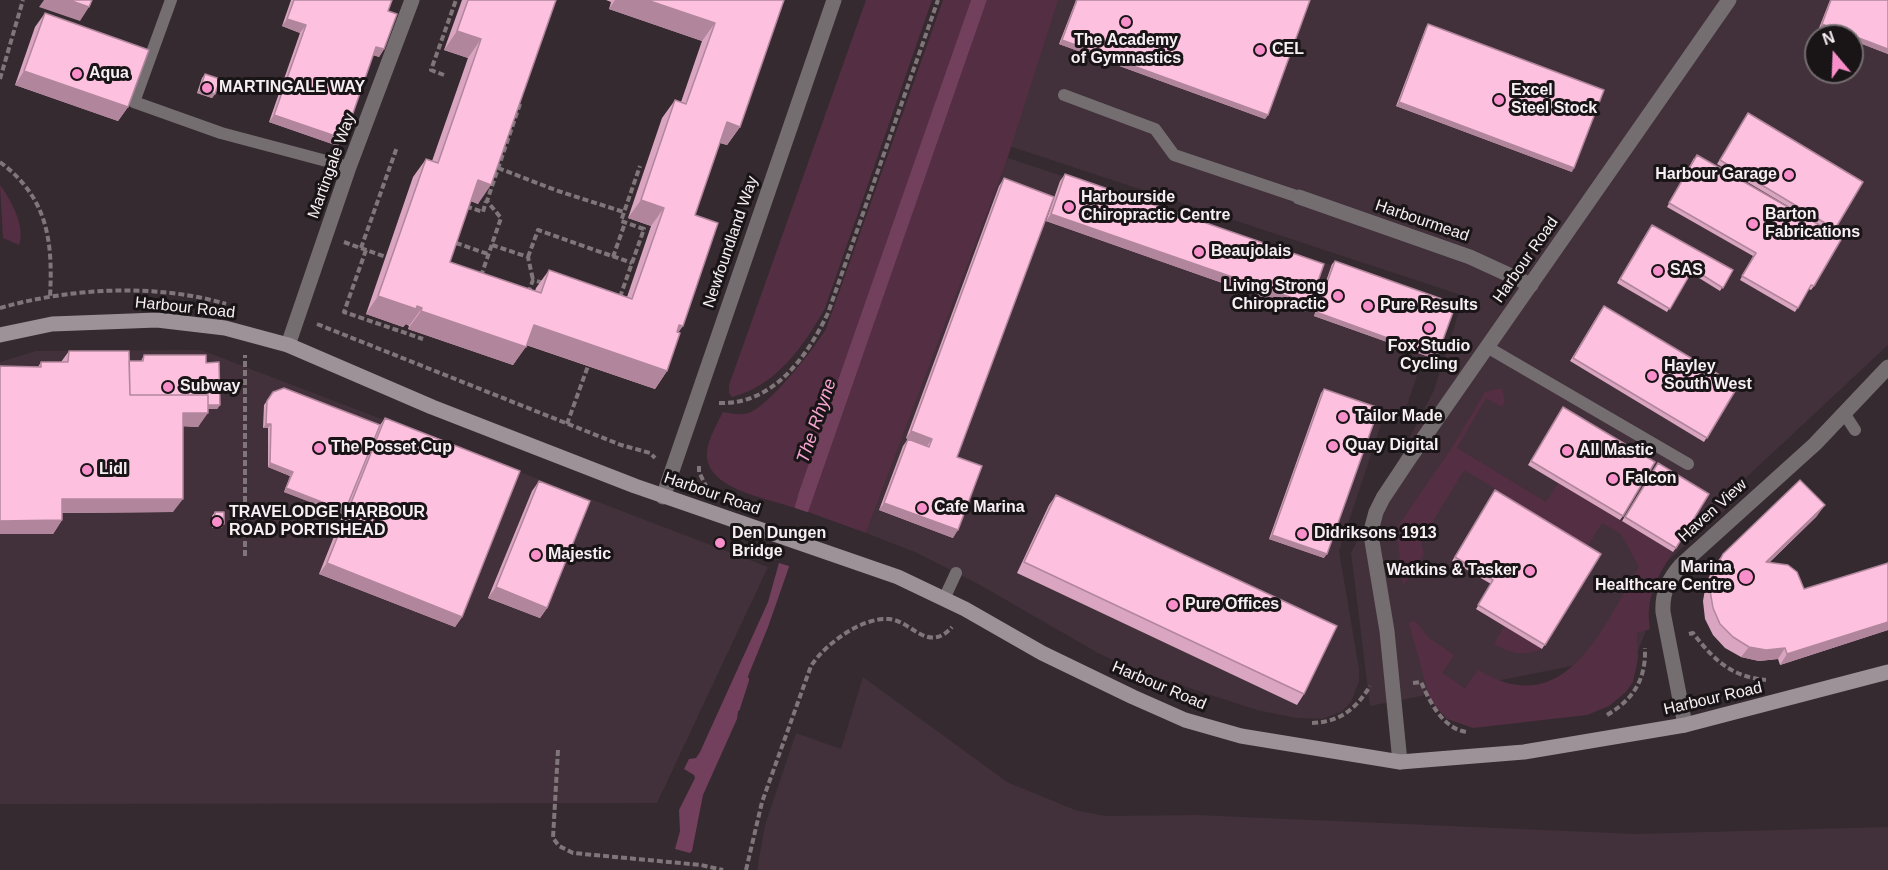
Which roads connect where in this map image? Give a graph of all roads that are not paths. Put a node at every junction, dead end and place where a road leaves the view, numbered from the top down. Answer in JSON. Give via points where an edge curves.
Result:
{"nodes":[{"id":1,"x":171,"y":0,"type":"edge"},
{"id":2,"x":412,"y":0,"type":"edge"},
{"id":3,"x":834,"y":0,"type":"edge"},
{"id":4,"x":1729,"y":0,"type":"edge"},
{"id":5,"x":1064,"y":95,"type":"dead end"},
{"id":6,"x":349,"y":167,"type":"junction"},
{"id":7,"x":1299,"y":197,"type":"joint"},
{"id":8,"x":1531,"y":285,"type":"junction"},
{"id":9,"x":0,"y":335,"type":"edge"},
{"id":10,"x":288,"y":345,"type":"junction"},
{"id":11,"x":1487,"y":347,"type":"junction"},
{"id":12,"x":1888,"y":367,"type":"edge"},
{"id":13,"x":1844,"y":413,"type":"junction"},
{"id":14,"x":1855,"y":430,"type":"dead end"},
{"id":15,"x":1688,"y":464,"type":"dead end"},
{"id":16,"x":663,"y":497,"type":"junction"},
{"id":17,"x":956,"y":573,"type":"dead end"},
{"id":18,"x":944,"y":599,"type":"junction"},
{"id":19,"x":1888,"y":672,"type":"edge"},
{"id":20,"x":1684,"y":726,"type":"junction"},
{"id":21,"x":1400,"y":762,"type":"junction"}],
"edges":[{"from":1,"to":6,"type":"lane","via":[[134,102],[221,132]]},
{"from":2,"to":6,"type":"street","name":"Martingale Way"},
{"from":3,"to":16,"type":"street","name":"Newfoundland Way"},
{"from":4,"to":8,"type":"street","name":"Harbour Road"},
{"from":5,"to":7,"type":"lane","via":[[1155,129],[1174,154]]},
{"from":6,"to":10,"type":"street","name":"Martingale Way"},
{"from":7,"to":8,"type":"street","name":"Harbourmead","via":[[1470,257]]},
{"from":8,"to":11,"type":"street","name":"Harbour Road"},
{"from":9,"to":10,"type":"street","name":"Harbour Road","via":[[52,324],[157,320],[247,333]]},
{"from":10,"to":16,"type":"street","name":"Harbour Road","via":[[432,407]]},
{"from":11,"to":15,"type":"lane"},
{"from":11,"to":21,"type":"street","name":"Harbour Road","via":[[1383,498],[1374,520],[1372,541],[1387,631]]},
{"from":12,"to":13,"type":"street","name":"Haven View"},
{"from":13,"to":14,"type":"lane"},
{"from":13,"to":20,"type":"street","name":"Haven View","via":[[1681,565],[1668,582],[1663,612]]},
{"from":16,"to":18,"type":"street","name":"Harbour Road","via":[[849,558]]},
{"from":17,"to":18,"type":"lane"},
{"from":18,"to":21,"type":"street","name":"Harbour Road","via":[[1042,653],[1185,720],[1241,736]]},
{"from":19,"to":20,"type":"street","name":"Harbour Road"},
{"from":20,"to":21,"type":"street","name":"Harbour Road","via":[[1524,752]]}]}
